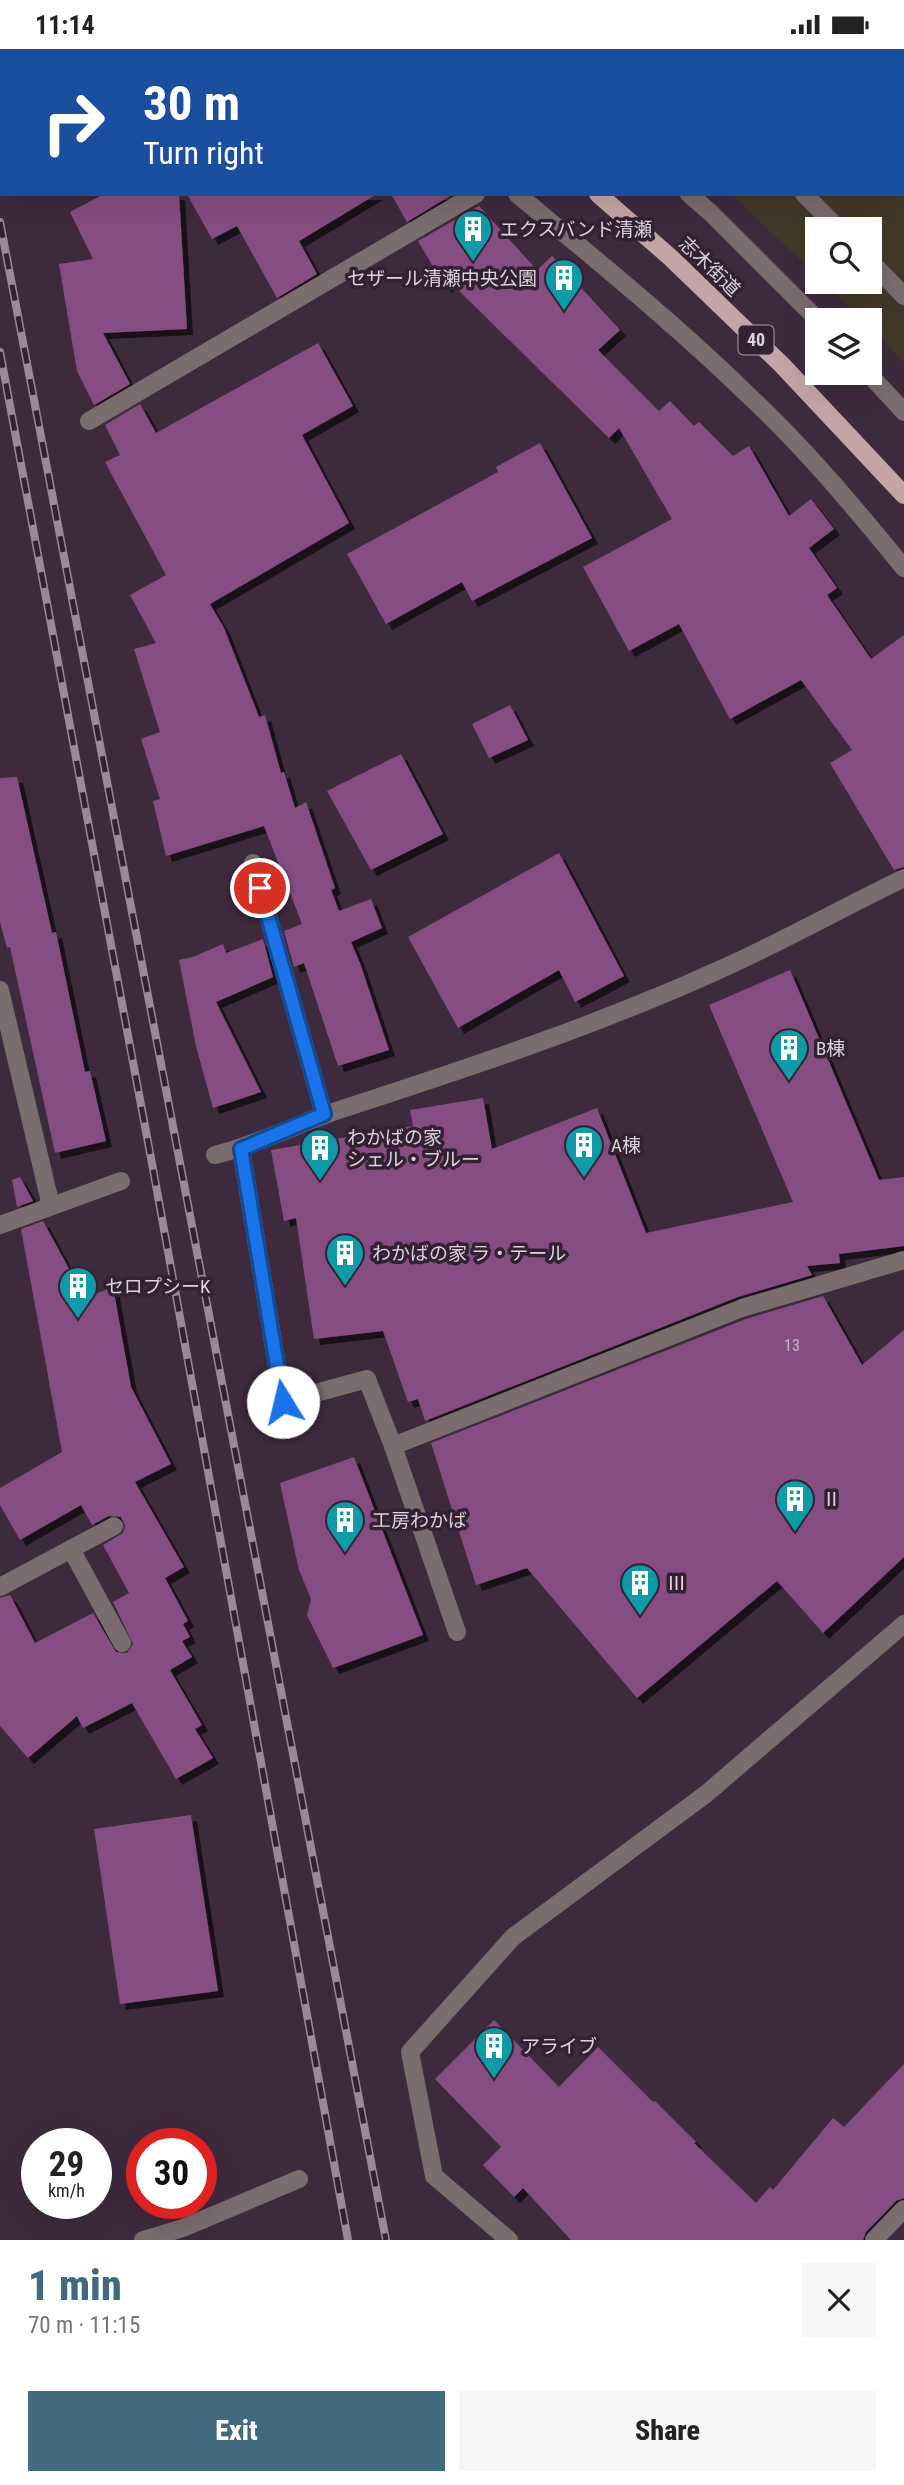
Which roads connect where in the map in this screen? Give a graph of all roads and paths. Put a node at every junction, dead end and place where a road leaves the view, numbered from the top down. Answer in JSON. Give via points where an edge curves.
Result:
{"nodes":[{"id":1,"x":473,"y":196,"type":"edge"},
{"id":2,"x":519,"y":196,"type":"edge"},
{"id":3,"x":600,"y":196,"type":"edge"},
{"id":4,"x":691,"y":196,"type":"edge"},
{"id":5,"x":806,"y":196,"type":"edge"},
{"id":6,"x":827,"y":217,"type":"edge"},
{"id":7,"x":882,"y":273,"type":"edge"},
{"id":8,"x":904,"y":296,"type":"edge"},
{"id":9,"x":806,"y":308,"type":"edge"},
{"id":10,"x":879,"y":385,"type":"edge"},
{"id":11,"x":904,"y":412,"type":"edge"},
{"id":12,"x":89,"y":421,"type":"dead end"},
{"id":13,"x":904,"y":495,"type":"edge"},
{"id":14,"x":904,"y":568,"type":"edge"},
{"id":15,"x":253,"y":863,"type":"dead end"},
{"id":16,"x":904,"y":878,"type":"edge"},
{"id":17,"x":0,"y":990,"type":"edge"},
{"id":18,"x":324,"y":1114,"type":"junction"},
{"id":19,"x":241,"y":1149,"type":"junction"},
{"id":20,"x":215,"y":1155,"type":"dead end"},
{"id":21,"x":121,"y":1181,"type":"dead end"},
{"id":22,"x":51,"y":1206,"type":"junction"},
{"id":23,"x":0,"y":1225,"type":"edge"},
{"id":24,"x":904,"y":1259,"type":"edge"},
{"id":25,"x":393,"y":1446,"type":"junction"},
{"id":26,"x":114,"y":1526,"type":"dead end"},
{"id":27,"x":71,"y":1549,"type":"junction"},
{"id":28,"x":0,"y":1587,"type":"edge"},
{"id":29,"x":904,"y":1624,"type":"edge"},
{"id":30,"x":457,"y":1632,"type":"dead end"},
{"id":31,"x":122,"y":1643,"type":"dead end"},
{"id":32,"x":299,"y":2179,"type":"dead end"},
{"id":33,"x":904,"y":2209,"type":"edge"},
{"id":34,"x":143,"y":2240,"type":"edge"},
{"id":35,"x":509,"y":2240,"type":"edge"},
{"id":36,"x":874,"y":2240,"type":"edge"}],
"edges":[{"from":1,"to":12,"type":"street"},
{"from":2,"to":14,"type":"street","via":[[748,394],[858,511]]},
{"from":3,"to":13,"type":"main road","name":"志木街道","number":"40","via":[[782,365]]},
{"from":4,"to":9,"type":"street"},
{"from":5,"to":6,"type":"street"},
{"from":7,"to":8,"type":"street"},
{"from":10,"to":11,"type":"street"},
{"from":15,"to":18,"type":"street"},
{"from":16,"to":18,"type":"street","via":[[719,970],[581,1026]]},
{"from":17,"to":22,"type":"street"},
{"from":18,"to":19,"type":"street"},
{"from":19,"to":20,"type":"street"},
{"from":19,"to":25,"type":"street","via":[[283,1402],[367,1379]]},
{"from":21,"to":22,"type":"street"},
{"from":22,"to":23,"type":"street"},
{"from":24,"to":25,"type":"street","via":[[742,1308]]},
{"from":25,"to":30,"type":"street"},
{"from":26,"to":27,"type":"street"},
{"from":27,"to":28,"type":"street"},
{"from":27,"to":31,"type":"street"},
{"from":29,"to":35,"type":"street","via":[[706,1794],[513,1937],[410,2052],[434,2176]]},
{"from":32,"to":34,"type":"street"},
{"from":33,"to":36,"type":"street"}]}
